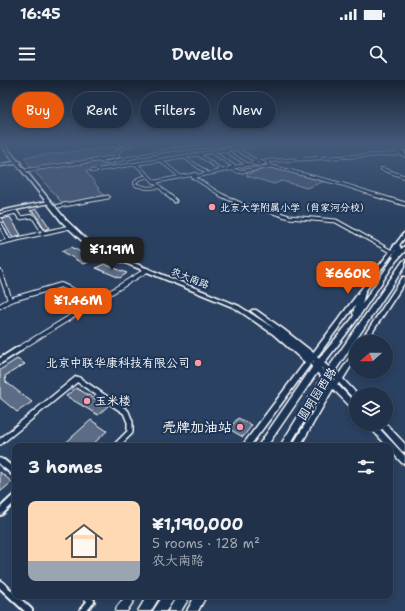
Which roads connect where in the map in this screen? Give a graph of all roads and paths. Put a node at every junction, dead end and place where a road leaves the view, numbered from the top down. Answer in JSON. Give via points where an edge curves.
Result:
{"nodes":[{"id":1,"x":22,"y":168,"type":"edge"},
{"id":2,"x":25,"y":168,"type":"edge"},
{"id":3,"x":43,"y":168,"type":"edge"},
{"id":4,"x":115,"y":168,"type":"edge"},
{"id":5,"x":140,"y":168,"type":"edge"},
{"id":6,"x":170,"y":168,"type":"edge"},
{"id":7,"x":200,"y":168,"type":"edge"},
{"id":8,"x":218,"y":168,"type":"edge"},
{"id":9,"x":231,"y":168,"type":"edge"},
{"id":10,"x":262,"y":168,"type":"edge"},
{"id":11,"x":278,"y":168,"type":"edge"},
{"id":12,"x":382,"y":169,"type":"dead end"},
{"id":13,"x":27,"y":170,"type":"junction"},
{"id":14,"x":221,"y":170,"type":"junction"},
{"id":15,"x":92,"y":172,"type":"dead end"},
{"id":16,"x":206,"y":172,"type":"junction"},
{"id":17,"x":148,"y":176,"type":"junction"},
{"id":18,"x":181,"y":177,"type":"junction"},
{"id":19,"x":405,"y":177,"type":"edge"},
{"id":20,"x":154,"y":182,"type":"junction"},
{"id":21,"x":160,"y":187,"type":"junction"},
{"id":22,"x":108,"y":197,"type":"dead end"},
{"id":23,"x":175,"y":201,"type":"dead end"},
{"id":24,"x":49,"y":202,"type":"junction"},
{"id":25,"x":405,"y":204,"type":"edge"},
{"id":26,"x":58,"y":206,"type":"junction"},
{"id":27,"x":0,"y":212,"type":"edge"},
{"id":28,"x":0,"y":216,"type":"edge"},
{"id":29,"x":0,"y":224,"type":"edge"},
{"id":30,"x":70,"y":227,"type":"junction"},
{"id":31,"x":44,"y":233,"type":"junction"},
{"id":32,"x":405,"y":235,"type":"edge"},
{"id":33,"x":9,"y":241,"type":"junction"},
{"id":34,"x":0,"y":243,"type":"edge"},
{"id":35,"x":397,"y":245,"type":"junction"},
{"id":36,"x":405,"y":248,"type":"edge"},
{"id":37,"x":392,"y":252,"type":"junction"},
{"id":38,"x":394,"y":260,"type":"junction"},
{"id":39,"x":404,"y":264,"type":"edge"},
{"id":40,"x":146,"y":270,"type":"junction"},
{"id":41,"x":0,"y":272,"type":"edge"},
{"id":42,"x":405,"y":278,"type":"edge"},
{"id":43,"x":362,"y":292,"type":"junction"},
{"id":44,"x":10,"y":300,"type":"junction"},
{"id":45,"x":96,"y":301,"type":"junction"},
{"id":46,"x":0,"y":306,"type":"edge"},
{"id":47,"x":354,"y":320,"type":"junction"},
{"id":48,"x":368,"y":335,"type":"edge"},
{"id":49,"x":311,"y":359,"type":"junction"},
{"id":50,"x":0,"y":360,"type":"edge"},
{"id":51,"x":349,"y":364,"type":"edge"},
{"id":52,"x":318,"y":365,"type":"junction"},
{"id":53,"x":329,"y":375,"type":"junction"},
{"id":54,"x":336,"y":382,"type":"junction"},
{"id":55,"x":349,"y":392,"type":"edge"},
{"id":56,"x":349,"y":399,"type":"edge"},
{"id":57,"x":378,"y":431,"type":"edge"},
{"id":58,"x":391,"y":431,"type":"edge"},
{"id":59,"x":402,"y":440,"type":"edge"},
{"id":60,"x":0,"y":442,"type":"edge"},
{"id":61,"x":119,"y":443,"type":"edge"},
{"id":62,"x":248,"y":443,"type":"edge"},
{"id":63,"x":264,"y":443,"type":"edge"},
{"id":64,"x":286,"y":443,"type":"edge"},
{"id":65,"x":298,"y":443,"type":"edge"},
{"id":66,"x":389,"y":443,"type":"edge"},
{"id":67,"x":393,"y":447,"type":"edge"},
{"id":68,"x":405,"y":449,"type":"edge"},
{"id":69,"x":405,"y":460,"type":"edge"},
{"id":70,"x":0,"y":461,"type":"edge"},
{"id":71,"x":12,"y":471,"type":"edge"},
{"id":72,"x":12,"y":501,"type":"edge"},
{"id":73,"x":0,"y":512,"type":"edge"},
{"id":74,"x":0,"y":584,"type":"edge"},
{"id":75,"x":12,"y":595,"type":"edge"},
{"id":76,"x":17,"y":599,"type":"edge"},
{"id":77,"x":89,"y":599,"type":"edge"},
{"id":78,"x":130,"y":599,"type":"edge"},
{"id":79,"x":152,"y":599,"type":"edge"},
{"id":80,"x":168,"y":599,"type":"edge"},
{"id":81,"x":182,"y":599,"type":"edge"},
{"id":82,"x":199,"y":599,"type":"edge"},
{"id":83,"x":30,"y":611,"type":"edge"},
{"id":84,"x":83,"y":611,"type":"edge"},
{"id":85,"x":121,"y":611,"type":"edge"},
{"id":86,"x":144,"y":611,"type":"edge"},
{"id":87,"x":159,"y":611,"type":"edge"},
{"id":88,"x":174,"y":611,"type":"edge"},
{"id":89,"x":192,"y":611,"type":"edge"}],
"edges":[{"from":1,"to":24,"type":"main road","name":"农大南路"},
{"from":2,"to":13,"type":"main road","name":"农大南路"},
{"from":3,"to":13,"type":"street"},
{"from":4,"to":15,"type":"street"},
{"from":5,"to":17,"type":"street"},
{"from":6,"to":18,"type":"street"},
{"from":7,"to":16,"type":"street"},
{"from":8,"to":14,"type":"street"},
{"from":9,"to":14,"type":"street"},
{"from":10,"to":37,"type":"street","via":[[239,172],[231,169],[193,177],[215,192],[245,206],[289,217],[336,221]]},
{"from":11,"to":25,"type":"street"},
{"from":12,"to":19,"type":"street"},
{"from":13,"to":26,"type":"main road","name":"农大南路"},
{"from":14,"to":16,"type":"street"},
{"from":16,"to":18,"type":"street"},
{"from":17,"to":20,"type":"street"},
{"from":17,"to":21,"type":"street","via":[[138,179],[136,184],[148,188]]},
{"from":18,"to":20,"type":"street"},
{"from":20,"to":21,"type":"street"},
{"from":21,"to":23,"type":"street"},
{"from":22,"to":26,"type":"street"},
{"from":24,"to":27,"type":"street"},
{"from":24,"to":30,"type":"main road","name":"农大南路"},
{"from":26,"to":49,"type":"main road","name":"农大南路","via":[[78,229],[95,243],[241,304],[281,330]]},
{"from":28,"to":31,"type":"street","via":[[16,212],[20,218],[33,216]]},
{"from":29,"to":33,"type":"street"},
{"from":30,"to":31,"type":"street"},
{"from":30,"to":40,"type":"main road","name":"农大南路","via":[[99,250]]},
{"from":31,"to":33,"type":"street"},
{"from":32,"to":35,"type":"street","name":"圆明园西路"},
{"from":33,"to":34,"type":"street"},
{"from":35,"to":37,"type":"street","name":"圆明园西路"},
{"from":35,"to":38,"type":"main road","via":[[399,249]]},
{"from":36,"to":38,"type":"main road","name":"圆明园西路"},
{"from":37,"to":43,"type":"street","name":"圆明园西路"},
{"from":38,"to":47,"type":"main road","name":"圆明园西路"},
{"from":39,"to":53,"type":"main road","name":"圆明园西路"},
{"from":40,"to":45,"type":"street"},
{"from":40,"to":49,"type":"main road","name":"农大南路","via":[[237,307]]},
{"from":41,"to":44,"type":"street"},
{"from":42,"to":48,"type":"street"},
{"from":43,"to":47,"type":"main road"},
{"from":43,"to":49,"type":"street","name":"圆明园西路"},
{"from":44,"to":45,"type":"street","via":[[61,285]]},
{"from":44,"to":46,"type":"street"},
{"from":45,"to":50,"type":"street"},
{"from":47,"to":52,"type":"main road","name":"圆明园西路"},
{"from":49,"to":52,"type":"street"},
{"from":49,"to":62,"type":"street","name":"圆明园西路"},
{"from":51,"to":54,"type":"street","name":"圆明园西路"},
{"from":52,"to":53,"type":"street"},
{"from":52,"to":63,"type":"main road","name":"圆明园西路"},
{"from":53,"to":54,"type":"street"},
{"from":53,"to":64,"type":"main road","name":"圆明园西路"},
{"from":54,"to":55,"type":"street"},
{"from":54,"to":56,"type":"street"},
{"from":54,"to":65,"type":"street","name":"圆明园西路"},
{"from":57,"to":66,"type":"street"},
{"from":58,"to":59,"type":"street"},
{"from":59,"to":68,"type":"street"},
{"from":60,"to":61,"type":"street","via":[[77,379],[126,412],[130,432]]},
{"from":67,"to":69,"type":"street"},
{"from":70,"to":71,"type":"street"},
{"from":72,"to":73,"type":"street"},
{"from":74,"to":75,"type":"street"},
{"from":76,"to":83,"type":"street"},
{"from":77,"to":84,"type":"street","via":[[91,601]]},
{"from":78,"to":85,"type":"street"},
{"from":79,"to":86,"type":"main road"},
{"from":80,"to":87,"type":"main road"},
{"from":81,"to":88,"type":"main road"},
{"from":82,"to":89,"type":"street"}]}
